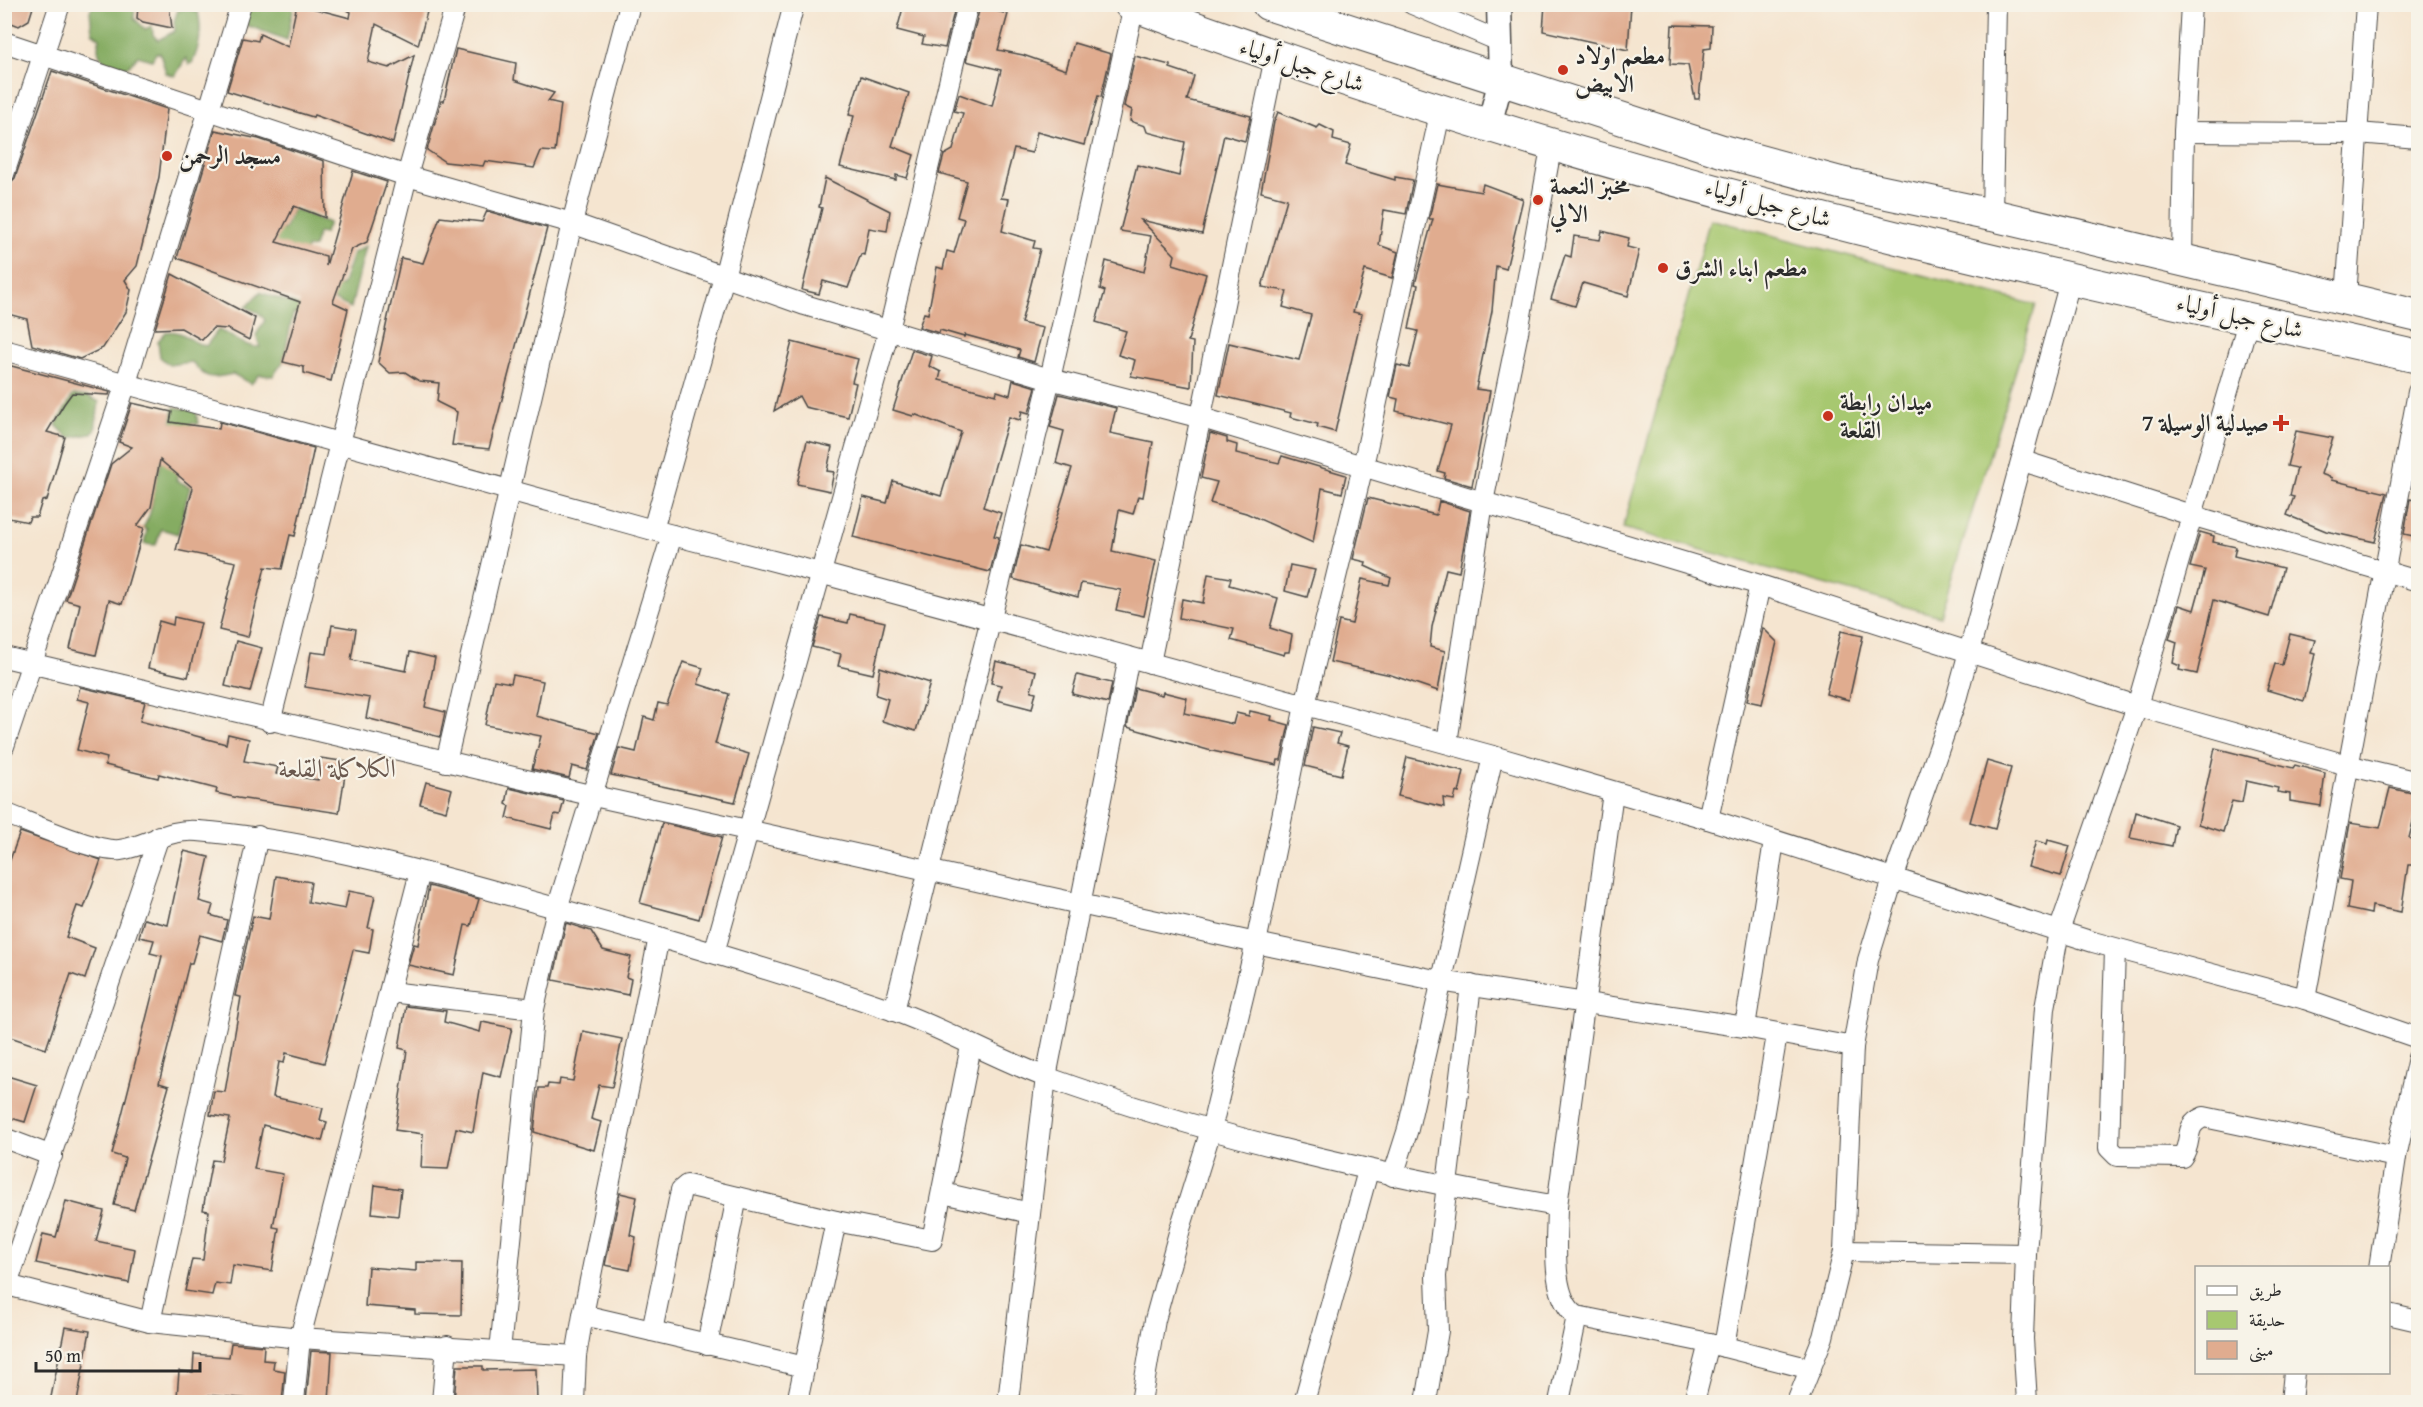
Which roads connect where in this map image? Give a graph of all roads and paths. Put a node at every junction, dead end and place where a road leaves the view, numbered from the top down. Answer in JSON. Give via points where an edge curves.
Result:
{"nodes":[{"id":1,"x":60,"y":4,"type":"edge"},
{"id":2,"x":241,"y":4,"type":"edge"},
{"id":3,"x":456,"y":4,"type":"edge"},
{"id":4,"x":630,"y":4,"type":"edge"},
{"id":5,"x":794,"y":4,"type":"edge"},
{"id":6,"x":1268,"y":4,"type":"edge"},
{"id":7,"x":1412,"y":4,"type":"edge"},
{"id":8,"x":1499,"y":4,"type":"edge"},
{"id":9,"x":1996,"y":4,"type":"edge"},
{"id":10,"x":2191,"y":4,"type":"edge"},
{"id":11,"x":2366,"y":4,"type":"edge"},
{"id":12,"x":966,"y":5,"type":"edge"},
{"id":13,"x":1132,"y":5,"type":"edge"},
{"id":14,"x":1499,"y":41,"type":"junction"},
{"id":15,"x":4,"y":42,"type":"edge"},
{"id":16,"x":43,"y":54,"type":"junction"},
{"id":17,"x":1275,"y":57,"type":"junction"},
{"id":18,"x":1502,"y":80,"type":"junction"},
{"id":19,"x":207,"y":109,"type":"junction"},
{"id":20,"x":1441,"y":109,"type":"junction"},
{"id":21,"x":1489,"y":125,"type":"junction"},
{"id":22,"x":2184,"y":132,"type":"junction"},
{"id":23,"x":2358,"y":133,"type":"junction"},
{"id":24,"x":2418,"y":138,"type":"edge"},
{"id":25,"x":1552,"y":143,"type":"junction"},
{"id":26,"x":4,"y":174,"type":"edge"},
{"id":27,"x":407,"y":176,"type":"junction"},
{"id":28,"x":1992,"y":215,"type":"junction"},
{"id":29,"x":572,"y":223,"type":"junction"},
{"id":30,"x":2182,"y":261,"type":"junction"},
{"id":31,"x":724,"y":277,"type":"junction"},
{"id":32,"x":2071,"y":278,"type":"junction"},
{"id":33,"x":2346,"y":298,"type":"junction"},
{"id":34,"x":2418,"y":316,"type":"edge"},
{"id":35,"x":2249,"y":318,"type":"junction"},
{"id":36,"x":889,"y":330,"type":"junction"},
{"id":37,"x":4,"y":350,"type":"edge"},
{"id":38,"x":2418,"y":357,"type":"edge"},
{"id":39,"x":1050,"y":379,"type":"junction"},
{"id":40,"x":126,"y":383,"type":"junction"},
{"id":41,"x":2418,"y":392,"type":"edge"},
{"id":42,"x":1202,"y":418,"type":"junction"},
{"id":43,"x":338,"y":441,"type":"junction"},
{"id":44,"x":2023,"y":461,"type":"junction"},
{"id":45,"x":1364,"y":466,"type":"junction"},
{"id":46,"x":508,"y":489,"type":"junction"},
{"id":47,"x":1483,"y":502,"type":"junction"},
{"id":48,"x":2194,"y":516,"type":"junction"},
{"id":49,"x":663,"y":533,"type":"junction"},
{"id":50,"x":820,"y":573,"type":"junction"},
{"id":51,"x":2383,"y":573,"type":"junction"},
{"id":52,"x":2418,"y":581,"type":"edge"},
{"id":53,"x":1760,"y":585,"type":"junction"},
{"id":54,"x":991,"y":621,"type":"junction"},
{"id":55,"x":1970,"y":651,"type":"junction"},
{"id":56,"x":4,"y":657,"type":"edge"},
{"id":57,"x":1129,"y":657,"type":"junction"},
{"id":58,"x":1150,"y":663,"type":"junction"},
{"id":59,"x":33,"y":664,"type":"junction"},
{"id":60,"x":1305,"y":705,"type":"junction"},
{"id":61,"x":2137,"y":706,"type":"junction"},
{"id":62,"x":270,"y":722,"type":"junction"},
{"id":63,"x":1447,"y":743,"type":"junction"},
{"id":64,"x":4,"y":746,"type":"edge"},
{"id":65,"x":1493,"y":756,"type":"junction"},
{"id":66,"x":446,"y":762,"type":"junction"},
{"id":67,"x":2347,"y":765,"type":"junction"},
{"id":68,"x":2418,"y":782,"type":"edge"},
{"id":69,"x":1612,"y":792,"type":"junction"},
{"id":70,"x":594,"y":796,"type":"junction"},
{"id":71,"x":4,"y":813,"type":"edge"},
{"id":72,"x":1708,"y":819,"type":"junction"},
{"id":73,"x":747,"y":830,"type":"junction"},
{"id":74,"x":159,"y":836,"type":"junction"},
{"id":75,"x":258,"y":836,"type":"junction"},
{"id":76,"x":1774,"y":841,"type":"junction"},
{"id":77,"x":420,"y":872,"type":"junction"},
{"id":78,"x":930,"y":872,"type":"junction"},
{"id":79,"x":1893,"y":879,"type":"junction"},
{"id":80,"x":1082,"y":905,"type":"junction"},
{"id":81,"x":557,"y":909,"type":"junction"},
{"id":82,"x":2059,"y":931,"type":"junction"},
{"id":83,"x":659,"y":937,"type":"junction"},
{"id":84,"x":1256,"y":943,"type":"junction"},
{"id":85,"x":2115,"y":949,"type":"junction"},
{"id":86,"x":714,"y":953,"type":"junction"},
{"id":87,"x":1440,"y":981,"type":"junction"},
{"id":88,"x":1471,"y":985,"type":"junction"},
{"id":89,"x":390,"y":992,"type":"junction"},
{"id":90,"x":2305,"y":999,"type":"junction"},
{"id":91,"x":1584,"y":1002,"type":"junction"},
{"id":92,"x":534,"y":1009,"type":"junction"},
{"id":93,"x":894,"y":1011,"type":"junction"},
{"id":94,"x":1745,"y":1027,"type":"junction"},
{"id":95,"x":1777,"y":1035,"type":"junction"},
{"id":96,"x":2418,"y":1038,"type":"edge"},
{"id":97,"x":971,"y":1046,"type":"junction"},
{"id":98,"x":1852,"y":1047,"type":"junction"},
{"id":99,"x":2418,"y":1058,"type":"edge"},
{"id":100,"x":1046,"y":1077,"type":"junction"},
{"id":101,"x":1211,"y":1130,"type":"junction"},
{"id":102,"x":4,"y":1138,"type":"edge"},
{"id":103,"x":52,"y":1156,"type":"junction"},
{"id":104,"x":2396,"y":1157,"type":"junction"},
{"id":105,"x":1368,"y":1171,"type":"junction"},
{"id":106,"x":1393,"y":1176,"type":"junction"},
{"id":107,"x":1448,"y":1187,"type":"junction"},
{"id":108,"x":943,"y":1193,"type":"junction"},
{"id":109,"x":737,"y":1197,"type":"junction"},
{"id":110,"x":1557,"y":1206,"type":"junction"},
{"id":111,"x":1030,"y":1213,"type":"junction"},
{"id":112,"x":836,"y":1221,"type":"junction"},
{"id":113,"x":1844,"y":1251,"type":"junction"},
{"id":114,"x":2026,"y":1254,"type":"junction"},
{"id":115,"x":2379,"y":1266,"type":"edge"},
{"id":116,"x":6,"y":1285,"type":"edge"},
{"id":117,"x":2390,"y":1314,"type":"edge"},
{"id":118,"x":583,"y":1315,"type":"junction"},
{"id":119,"x":1577,"y":1316,"type":"junction"},
{"id":120,"x":2418,"y":1321,"type":"edge"},
{"id":121,"x":150,"y":1322,"type":"junction"},
{"id":122,"x":652,"y":1331,"type":"junction"},
{"id":123,"x":300,"y":1338,"type":"junction"},
{"id":124,"x":707,"y":1345,"type":"junction"},
{"id":125,"x":1717,"y":1345,"type":"junction"},
{"id":126,"x":447,"y":1346,"type":"junction"},
{"id":127,"x":500,"y":1351,"type":"junction"},
{"id":128,"x":576,"y":1356,"type":"junction"},
{"id":129,"x":805,"y":1367,"type":"junction"},
{"id":130,"x":1811,"y":1369,"type":"junction"},
{"id":131,"x":2294,"y":1374,"type":"edge"},
{"id":132,"x":294,"y":1402,"type":"edge"},
{"id":133,"x":442,"y":1402,"type":"edge"},
{"id":134,"x":574,"y":1402,"type":"edge"},
{"id":135,"x":797,"y":1402,"type":"edge"},
{"id":136,"x":1008,"y":1402,"type":"edge"},
{"id":137,"x":1141,"y":1402,"type":"edge"},
{"id":138,"x":1304,"y":1402,"type":"edge"},
{"id":139,"x":1426,"y":1402,"type":"edge"},
{"id":140,"x":1559,"y":1402,"type":"edge"},
{"id":141,"x":1694,"y":1402,"type":"edge"},
{"id":142,"x":1797,"y":1402,"type":"edge"},
{"id":143,"x":2027,"y":1402,"type":"edge"},
{"id":144,"x":2291,"y":1402,"type":"edge"}],
"edges":[{"from":1,"to":16,"type":"street"},
{"from":2,"to":19,"type":"street"},
{"from":3,"to":27,"type":"street"},
{"from":4,"to":29,"type":"street"},
{"from":5,"to":31,"type":"street"},
{"from":6,"to":18,"type":"main road","name":"شارع جبل أولياء"},
{"from":7,"to":14,"type":"street"},
{"from":8,"to":14,"type":"street"},
{"from":9,"to":28,"type":"street"},
{"from":10,"to":22,"type":"street"},
{"from":11,"to":23,"type":"street"},
{"from":12,"to":36,"type":"street"},
{"from":13,"to":17,"type":"main road","name":"شارع جبل أولياء"},
{"from":13,"to":39,"type":"street"},
{"from":14,"to":18,"type":"street"},
{"from":15,"to":16,"type":"street"},
{"from":16,"to":19,"type":"street"},
{"from":16,"to":26,"type":"street"},
{"from":17,"to":20,"type":"main road","name":"شارع جبل أولياء"},
{"from":17,"to":42,"type":"street"},
{"from":18,"to":21,"type":"street"},
{"from":18,"to":28,"type":"main road","name":"شارع جبل أولياء","via":[[1722,151],[1840,183]]},
{"from":19,"to":27,"type":"street"},
{"from":19,"to":40,"type":"street"},
{"from":20,"to":21,"type":"main road","name":"شارع جبل أولياء"},
{"from":20,"to":45,"type":"street"},
{"from":21,"to":25,"type":"main road","name":"شارع جبل أولياء"},
{"from":22,"to":23,"type":"street"},
{"from":22,"to":30,"type":"street"},
{"from":23,"to":24,"type":"street"},
{"from":23,"to":33,"type":"street"},
{"from":25,"to":32,"type":"main road","name":"شارع جبل أولياء","via":[[1911,241]]},
{"from":25,"to":47,"type":"street"},
{"from":27,"to":29,"type":"street"},
{"from":27,"to":43,"type":"street"},
{"from":28,"to":30,"type":"main road","name":"شارع جبل أولياء"},
{"from":29,"to":31,"type":"street"},
{"from":29,"to":46,"type":"street"},
{"from":30,"to":33,"type":"main road","name":"شارع جبل أولياء"},
{"from":31,"to":36,"type":"street"},
{"from":31,"to":49,"type":"street"},
{"from":32,"to":35,"type":"main road","name":"شارع جبل أولياء"},
{"from":32,"to":44,"type":"street"},
{"from":33,"to":34,"type":"main road","name":"شارع جبل أولياء"},
{"from":35,"to":38,"type":"main road","name":"شارع جبل أولياء"},
{"from":35,"to":48,"type":"street"},
{"from":36,"to":39,"type":"street"},
{"from":36,"to":50,"type":"street"},
{"from":37,"to":40,"type":"street"},
{"from":39,"to":42,"type":"street"},
{"from":39,"to":54,"type":"street"},
{"from":40,"to":43,"type":"street"},
{"from":40,"to":59,"type":"street"},
{"from":41,"to":51,"type":"street"},
{"from":42,"to":45,"type":"street"},
{"from":42,"to":58,"type":"street"},
{"from":43,"to":46,"type":"street"},
{"from":43,"to":62,"type":"street"},
{"from":44,"to":48,"type":"street"},
{"from":44,"to":55,"type":"street"},
{"from":45,"to":47,"type":"street"},
{"from":45,"to":60,"type":"street"},
{"from":46,"to":49,"type":"street"},
{"from":46,"to":66,"type":"street"},
{"from":47,"to":53,"type":"street"},
{"from":47,"to":63,"type":"street"},
{"from":48,"to":51,"type":"street"},
{"from":48,"to":61,"type":"street"},
{"from":49,"to":50,"type":"street"},
{"from":49,"to":70,"type":"street"},
{"from":50,"to":54,"type":"street"},
{"from":50,"to":73,"type":"street"},
{"from":51,"to":52,"type":"street"},
{"from":51,"to":67,"type":"street"},
{"from":53,"to":55,"type":"street"},
{"from":53,"to":72,"type":"street"},
{"from":54,"to":57,"type":"street"},
{"from":54,"to":78,"type":"street"},
{"from":55,"to":61,"type":"street"},
{"from":55,"to":79,"type":"street","via":[[1956,703]]},
{"from":56,"to":59,"type":"street"},
{"from":57,"to":58,"type":"street"},
{"from":57,"to":80,"type":"street"},
{"from":58,"to":60,"type":"street"},
{"from":59,"to":62,"type":"street"},
{"from":59,"to":64,"type":"street"},
{"from":60,"to":63,"type":"street"},
{"from":60,"to":84,"type":"street"},
{"from":61,"to":67,"type":"street"},
{"from":61,"to":82,"type":"street"},
{"from":62,"to":66,"type":"street"},
{"from":63,"to":65,"type":"street"},
{"from":65,"to":69,"type":"street"},
{"from":65,"to":87,"type":"street"},
{"from":66,"to":70,"type":"street"},
{"from":67,"to":68,"type":"street"},
{"from":67,"to":90,"type":"street"},
{"from":69,"to":72,"type":"street"},
{"from":69,"to":91,"type":"street"},
{"from":70,"to":73,"type":"street"},
{"from":70,"to":81,"type":"street"},
{"from":71,"to":74,"type":"street","via":[[107,850],[132,847]]},
{"from":72,"to":76,"type":"street"},
{"from":73,"to":78,"type":"street"},
{"from":73,"to":86,"type":"street"},
{"from":74,"to":75,"type":"street","via":[[190,830]]},
{"from":74,"to":103,"type":"street"},
{"from":75,"to":77,"type":"street"},
{"from":75,"to":121,"type":"street"},
{"from":76,"to":79,"type":"street"},
{"from":76,"to":94,"type":"street"},
{"from":77,"to":81,"type":"street"},
{"from":77,"to":89,"type":"street"},
{"from":78,"to":80,"type":"street"},
{"from":78,"to":93,"type":"street"},
{"from":79,"to":82,"type":"street"},
{"from":79,"to":98,"type":"street","via":[[1868,960]]},
{"from":80,"to":84,"type":"street"},
{"from":80,"to":100,"type":"street"},
{"from":81,"to":83,"type":"street"},
{"from":81,"to":92,"type":"street"},
{"from":82,"to":85,"type":"street"},
{"from":82,"to":114,"type":"street","via":[[2045,1008]]},
{"from":83,"to":86,"type":"street"},
{"from":83,"to":118,"type":"street"},
{"from":84,"to":87,"type":"street"},
{"from":84,"to":101,"type":"street"},
{"from":85,"to":90,"type":"street"},
{"from":85,"to":104,"type":"street","via":[[2111,1152],[2117,1156],[2182,1157],[2194,1121],[2204,1117]]},
{"from":86,"to":93,"type":"street"},
{"from":87,"to":88,"type":"street"},
{"from":87,"to":106,"type":"street","via":[[1408,1129]]},
{"from":88,"to":91,"type":"street"},
{"from":88,"to":107,"type":"street"},
{"from":89,"to":92,"type":"street"},
{"from":89,"to":123,"type":"street"},
{"from":90,"to":96,"type":"street"},
{"from":91,"to":94,"type":"street"},
{"from":91,"to":110,"type":"street"},
{"from":92,"to":127,"type":"street"},
{"from":93,"to":97,"type":"street"},
{"from":94,"to":95,"type":"street"},
{"from":95,"to":98,"type":"street"},
{"from":95,"to":125,"type":"street"},
{"from":97,"to":100,"type":"street"},
{"from":97,"to":108,"type":"street"},
{"from":98,"to":113,"type":"street"},
{"from":99,"to":104,"type":"street"},
{"from":100,"to":101,"type":"street"},
{"from":100,"to":111,"type":"street"},
{"from":101,"to":105,"type":"street"},
{"from":101,"to":137,"type":"street","via":[[1155,1320]]},
{"from":102,"to":103,"type":"street"},
{"from":103,"to":116,"type":"street"},
{"from":104,"to":115,"type":"street"},
{"from":105,"to":106,"type":"street"},
{"from":105,"to":138,"type":"street"},
{"from":106,"to":107,"type":"street"},
{"from":107,"to":110,"type":"street"},
{"from":107,"to":139,"type":"street","via":[[1436,1276],[1438,1331]]},
{"from":108,"to":111,"type":"street"},
{"from":108,"to":112,"type":"street","via":[[930,1241]]},
{"from":109,"to":112,"type":"street"},
{"from":109,"to":122,"type":"street","via":[[683,1186]]},
{"from":109,"to":124,"type":"street"},
{"from":110,"to":119,"type":"street","via":[[1560,1291],[1566,1308]]},
{"from":111,"to":136,"type":"street"},
{"from":112,"to":129,"type":"street"},
{"from":113,"to":114,"type":"street"},
{"from":113,"to":130,"type":"street","via":[[1833,1304]]},
{"from":114,"to":143,"type":"street","via":[[2023,1339]]},
{"from":116,"to":121,"type":"street"},
{"from":117,"to":120,"type":"street"},
{"from":118,"to":122,"type":"street"},
{"from":118,"to":128,"type":"street"},
{"from":119,"to":125,"type":"street"},
{"from":119,"to":140,"type":"street"},
{"from":121,"to":123,"type":"street"},
{"from":122,"to":124,"type":"street"},
{"from":123,"to":126,"type":"street"},
{"from":123,"to":132,"type":"street"},
{"from":124,"to":129,"type":"street"},
{"from":125,"to":130,"type":"street"},
{"from":125,"to":141,"type":"street"},
{"from":126,"to":127,"type":"street"},
{"from":126,"to":133,"type":"street"},
{"from":127,"to":128,"type":"street"},
{"from":128,"to":134,"type":"street"},
{"from":129,"to":135,"type":"street"},
{"from":130,"to":142,"type":"street"},
{"from":131,"to":144,"type":"street"}]}
